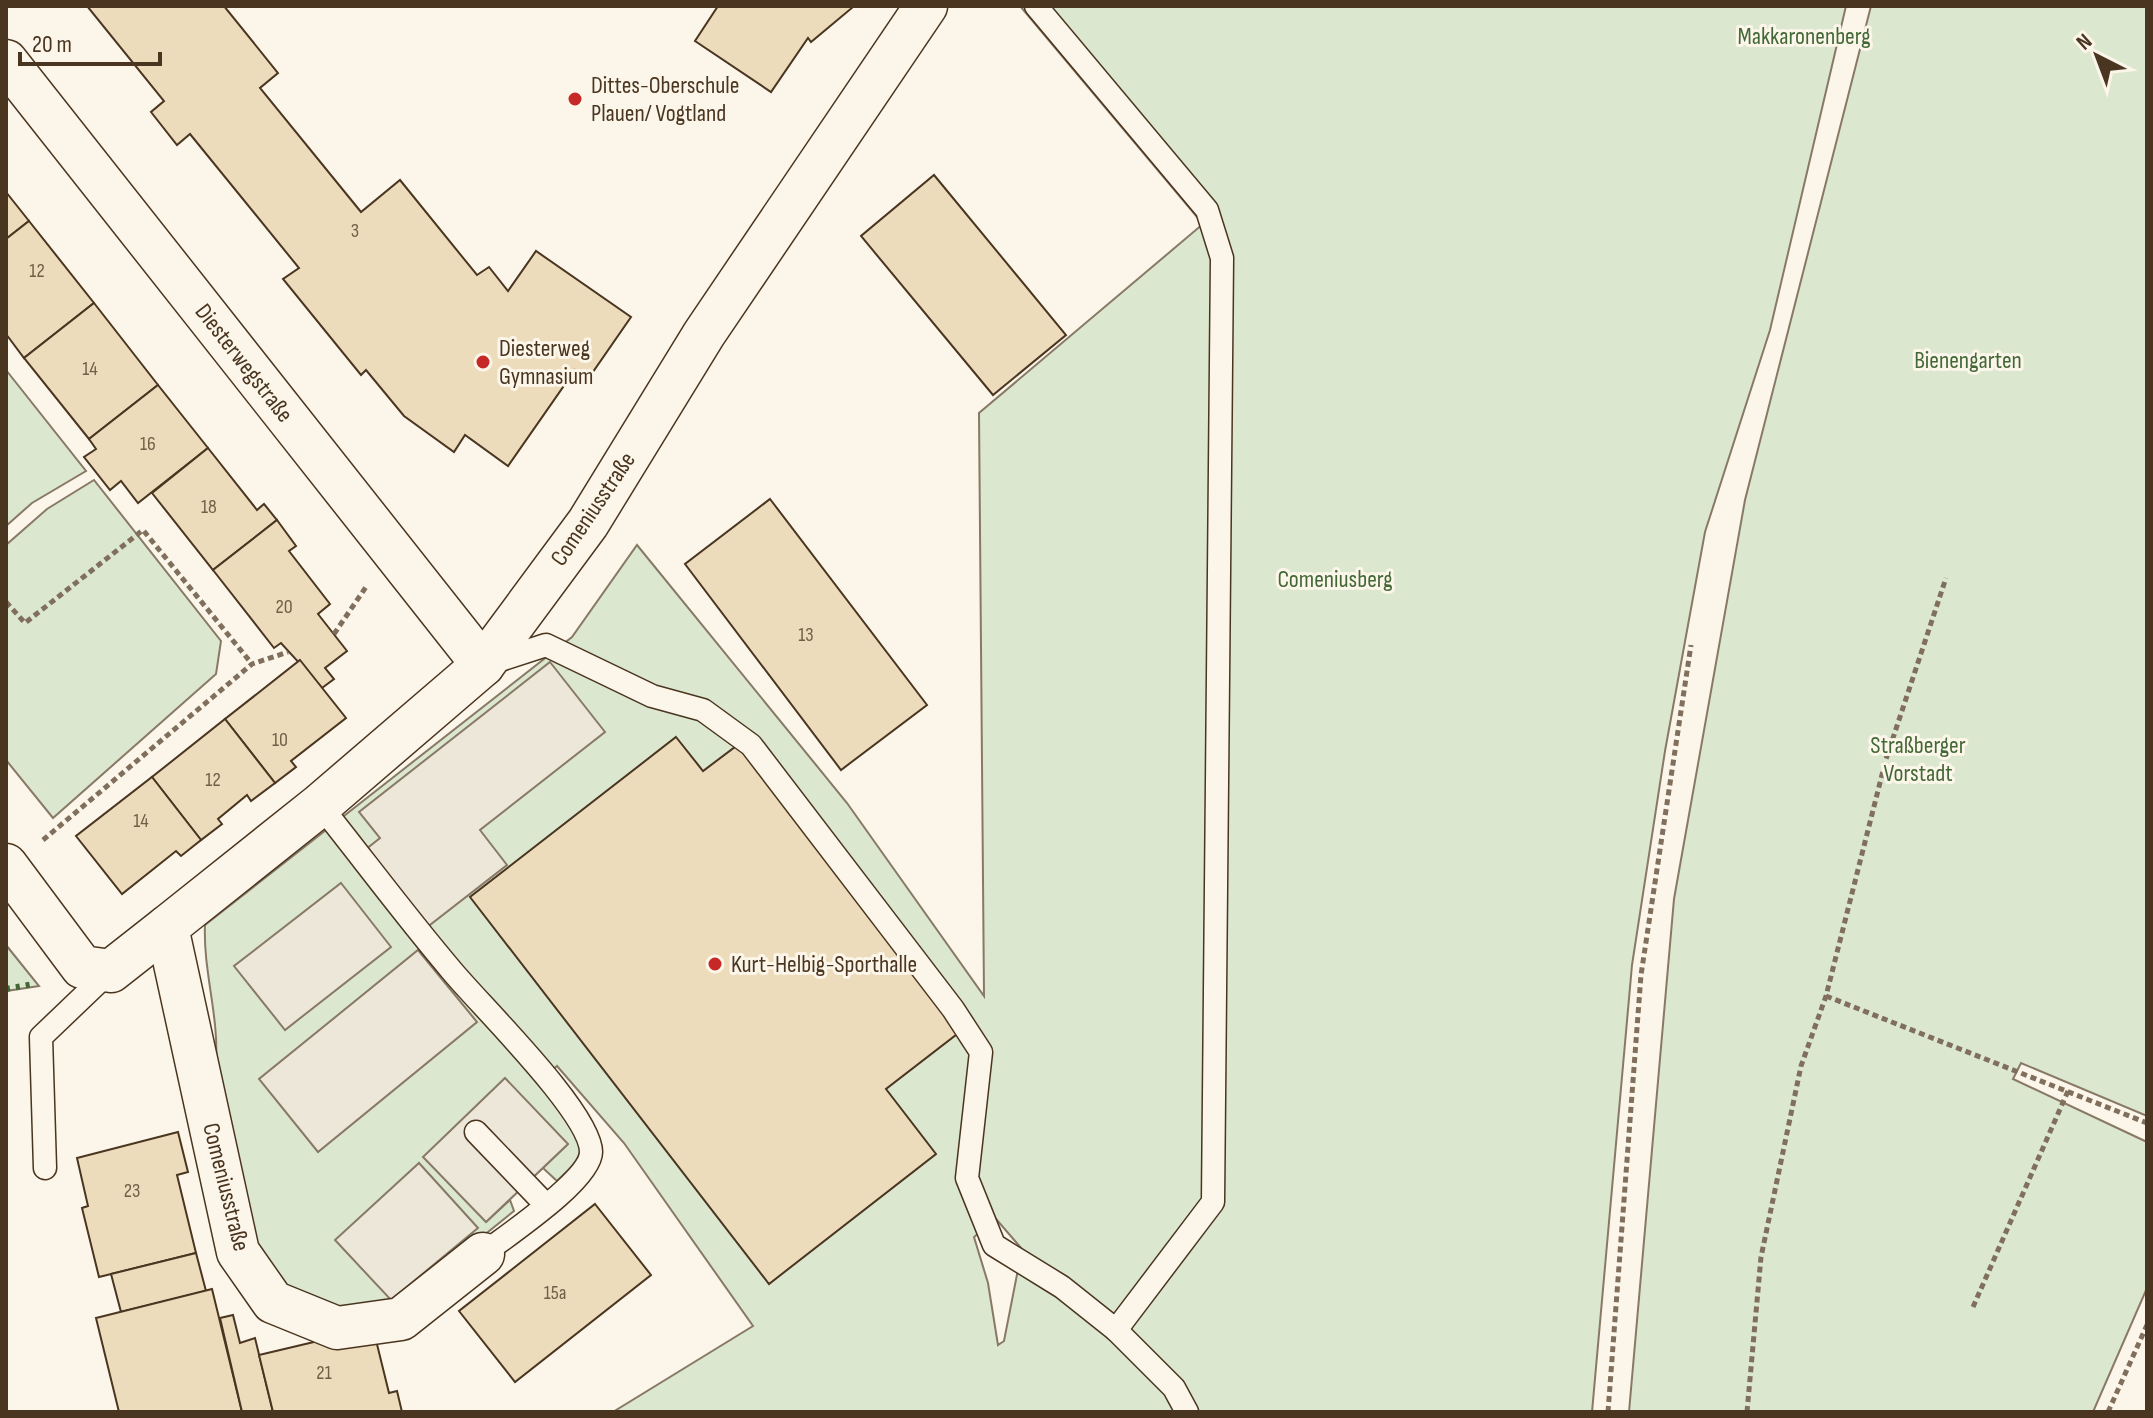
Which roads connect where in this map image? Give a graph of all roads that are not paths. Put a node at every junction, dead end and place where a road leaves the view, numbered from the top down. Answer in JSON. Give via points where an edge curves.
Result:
{"nodes":[{"id":1,"x":926,"y":6,"type":"edge"},
{"id":2,"x":1036,"y":6,"type":"edge"},
{"id":3,"x":6,"y":61,"type":"edge"},
{"id":4,"x":483,"y":665,"type":"junction"},
{"id":5,"x":320,"y":805,"type":"junction"},
{"id":6,"x":7,"y":867,"type":"edge"},
{"id":7,"x":167,"y":927,"type":"junction"},
{"id":8,"x":111,"y":971,"type":"junction"},
{"id":9,"x":476,"y":1132,"type":"dead end"},
{"id":10,"x":45,"y":1168,"type":"dead end"},
{"id":11,"x":546,"y":1205,"type":"junction"},
{"id":12,"x":483,"y":1254,"type":"joint"},
{"id":13,"x":1116,"y":1330,"type":"junction"},
{"id":14,"x":1187,"y":1412,"type":"edge"}],
"edges":[{"from":1,"to":4,"type":"street","name":"Comeniusstraße","via":[[704,334],[588,523]]},
{"from":2,"to":13,"type":"lane","via":[[1207,210],[1222,258],[1213,1202]]},
{"from":3,"to":4,"type":"street","name":"Diesterwegstraße"},
{"from":4,"to":5,"type":"street","name":"Comeniusstraße"},
{"from":4,"to":13,"type":"lane","via":[[546,645],[652,696],[703,710],[751,745],[981,1052],[967,1178],[994,1245],[1062,1287]]},
{"from":5,"to":7,"type":"street","name":"Comeniusstraße"},
{"from":5,"to":11,"type":"lane","via":[[588,1133],[591,1155],[580,1175]]},
{"from":6,"to":8,"type":"street","via":[[82,967]]},
{"from":7,"to":8,"type":"street","name":"Comeniusstraße"},
{"from":7,"to":12,"type":"street","name":"Comeniusstraße","via":[[238,1252],[273,1302],[337,1328],[401,1319]]},
{"from":8,"to":10,"type":"lane","via":[[41,1037]]},
{"from":9,"to":11,"type":"lane"},
{"from":11,"to":12,"type":"lane"},
{"from":13,"to":14,"type":"lane","via":[[1174,1388]]}]}
